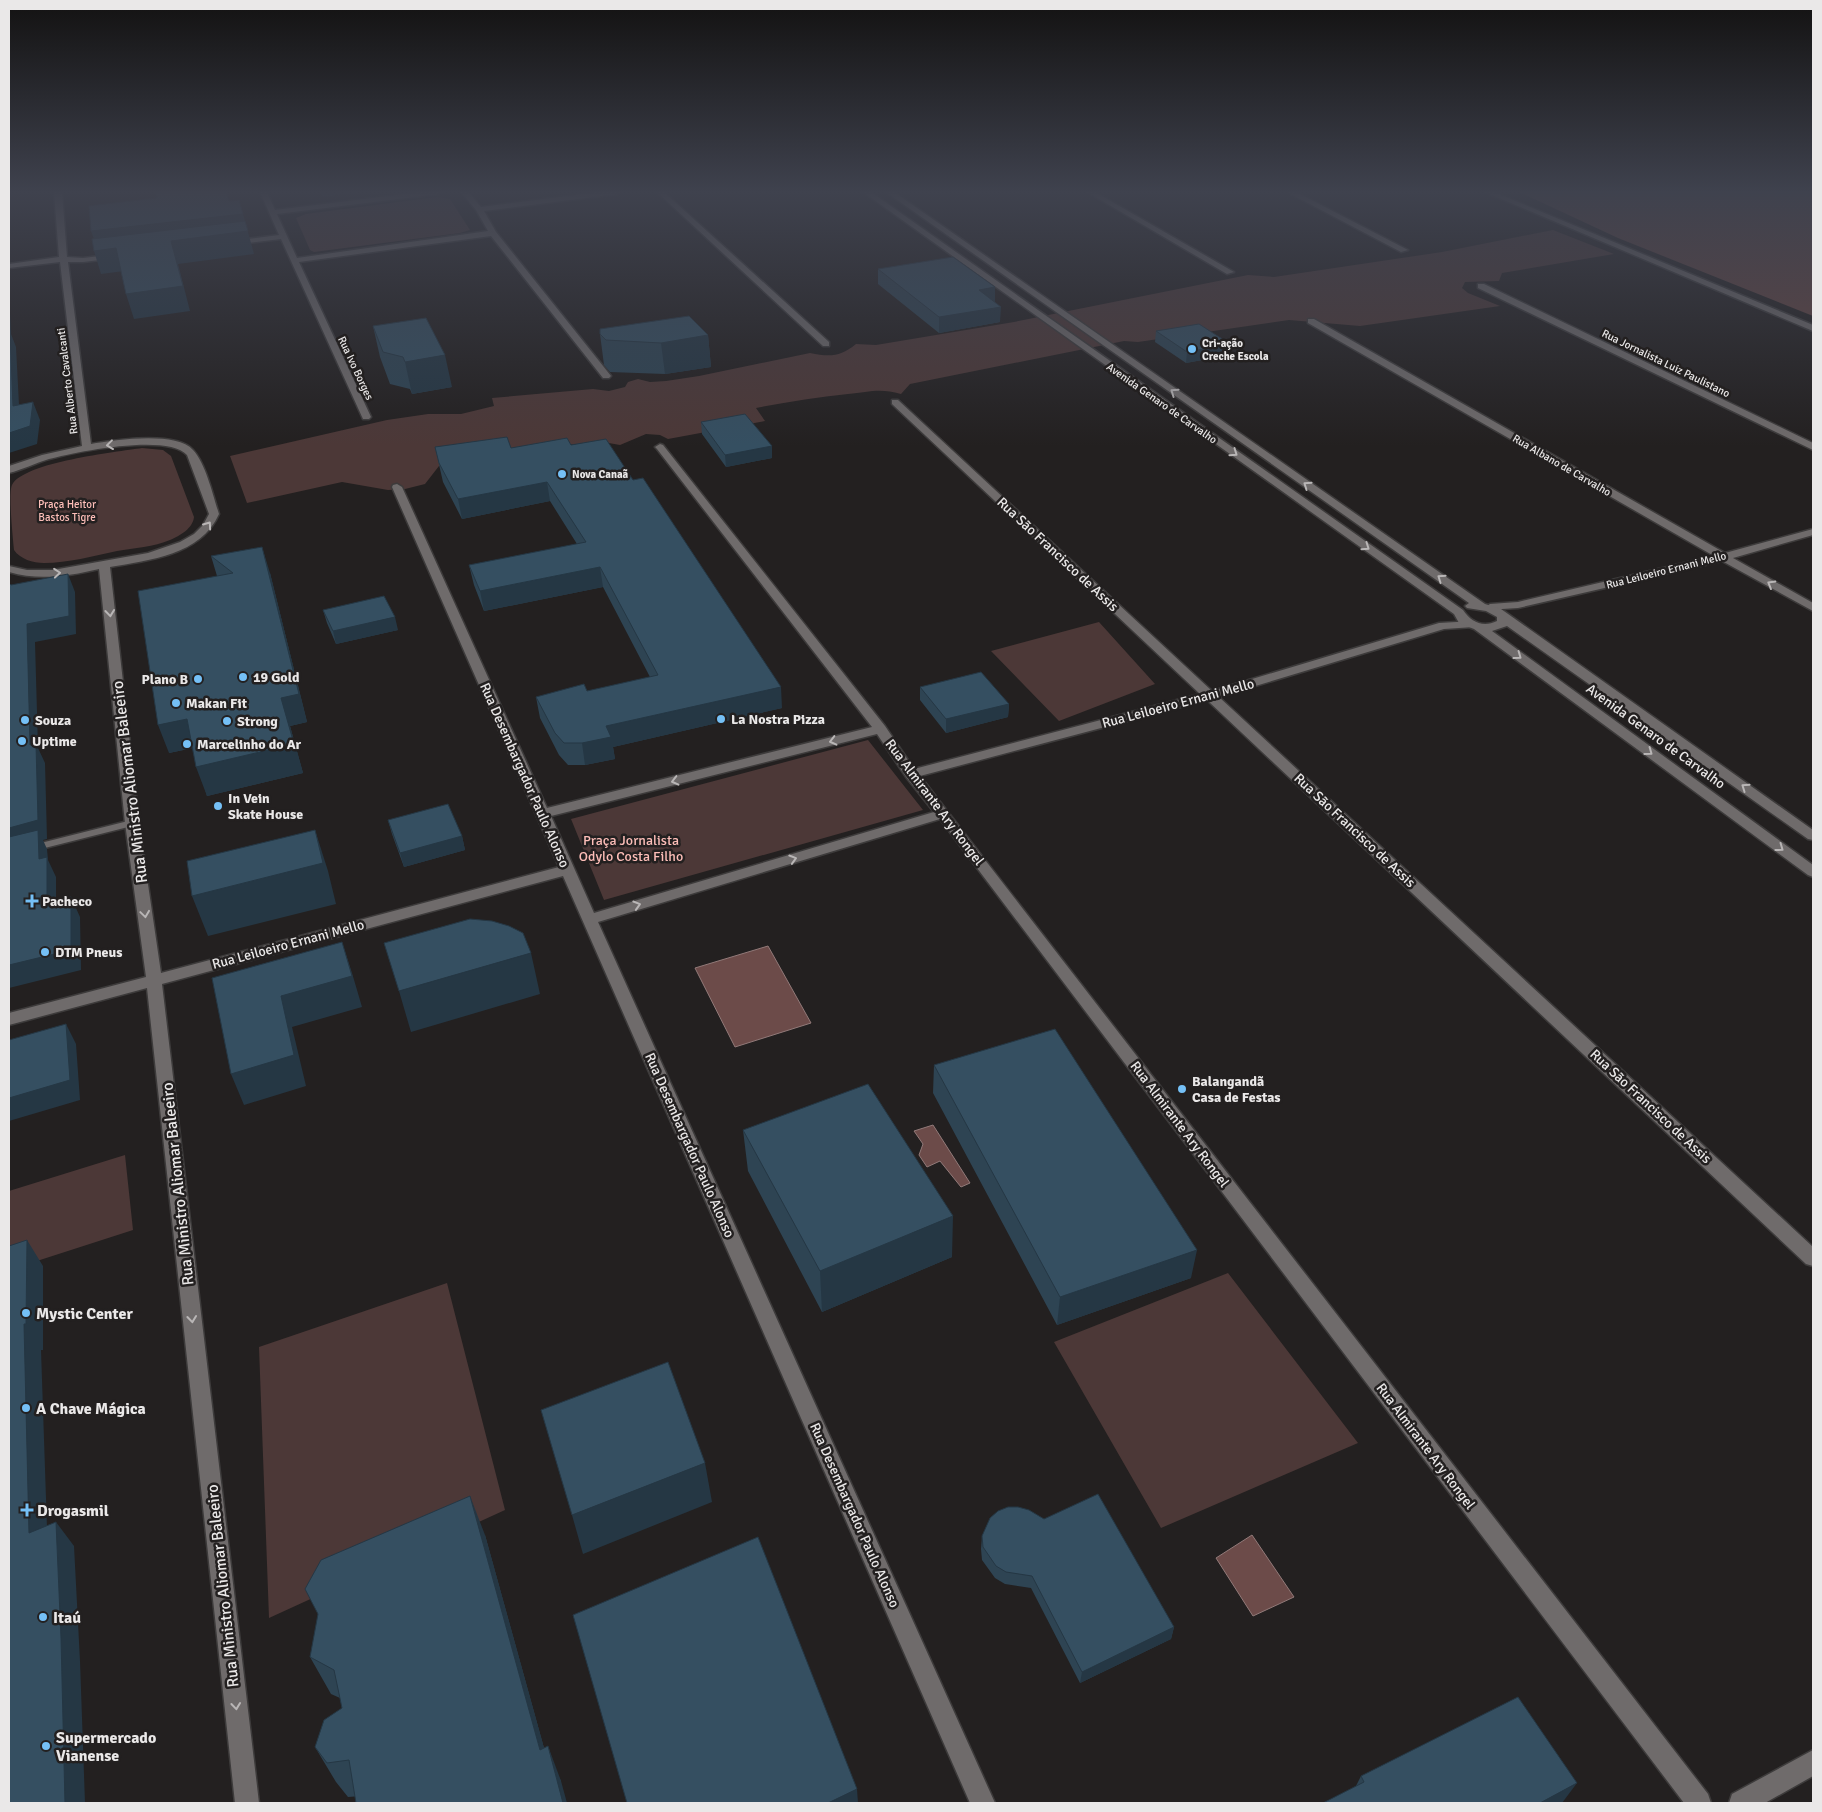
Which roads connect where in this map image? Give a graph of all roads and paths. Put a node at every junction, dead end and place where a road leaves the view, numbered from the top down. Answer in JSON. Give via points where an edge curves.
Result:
{"nodes":[{"id":1,"x":66,"y":277,"type":"edge"},
{"id":2,"x":301,"y":277,"type":"edge"},
{"id":3,"x":527,"y":277,"type":"edge"},
{"id":4,"x":752,"y":277,"type":"edge"},
{"id":5,"x":984,"y":277,"type":"edge"},
{"id":6,"x":1010,"y":277,"type":"edge"},
{"id":7,"x":1690,"y":277,"type":"edge"},
{"id":8,"x":1481,"y":286,"type":"dead end"},
{"id":9,"x":1062,"y":313,"type":"junction"},
{"id":10,"x":1042,"y":318,"type":"junction"},
{"id":11,"x":1311,"y":321,"type":"dead end"},
{"id":12,"x":1813,"y":328,"type":"edge"},
{"id":13,"x":826,"y":344,"type":"dead end"},
{"id":14,"x":1110,"y":347,"type":"junction"},
{"id":15,"x":1089,"y":351,"type":"junction"},
{"id":16,"x":606,"y":376,"type":"edge"},
{"id":17,"x":895,"y":402,"type":"dead end"},
{"id":18,"x":366,"y":417,"type":"dead end"},
{"id":19,"x":660,"y":446,"type":"dead end"},
{"id":20,"x":1813,"y":447,"type":"edge"},
{"id":21,"x":87,"y":448,"type":"junction"},
{"id":22,"x":9,"y":470,"type":"edge"},
{"id":23,"x":397,"y":487,"type":"dead end"},
{"id":24,"x":1813,"y":532,"type":"edge"},
{"id":25,"x":1723,"y":557,"type":"junction"},
{"id":26,"x":104,"y":565,"type":"junction"},
{"id":27,"x":9,"y":569,"type":"edge"},
{"id":28,"x":1518,"y":606,"type":"junction"},
{"id":29,"x":1485,"y":607,"type":"junction"},
{"id":30,"x":1813,"y":608,"type":"edge"},
{"id":31,"x":1459,"y":614,"type":"junction"},
{"id":32,"x":1502,"y":616,"type":"junction"},
{"id":33,"x":1443,"y":626,"type":"junction"},
{"id":34,"x":1474,"y":626,"type":"junction"},
{"id":35,"x":1211,"y":695,"type":"junction"},
{"id":36,"x":880,"y":729,"type":"junction"},
{"id":37,"x":910,"y":774,"type":"junction"},
{"id":38,"x":542,"y":814,"type":"junction"},
{"id":39,"x":943,"y":814,"type":"junction"},
{"id":40,"x":132,"y":822,"type":"junction"},
{"id":41,"x":1813,"y":836,"type":"edge"},
{"id":42,"x":9,"y":854,"type":"edge"},
{"id":43,"x":567,"y":870,"type":"junction"},
{"id":44,"x":1813,"y":872,"type":"edge"},
{"id":45,"x":590,"y":919,"type":"junction"},
{"id":46,"x":154,"y":980,"type":"junction"},
{"id":47,"x":9,"y":1019,"type":"edge"},
{"id":48,"x":1813,"y":1258,"type":"edge"},
{"id":49,"x":1813,"y":1762,"type":"edge"},
{"id":50,"x":246,"y":1803,"type":"edge"},
{"id":51,"x":983,"y":1803,"type":"edge"},
{"id":52,"x":1699,"y":1803,"type":"edge"},
{"id":53,"x":1741,"y":1803,"type":"edge"}],
"edges":[{"from":1,"to":21,"type":"street","name":"Rua Alberto Cavalcanti"},
{"from":2,"to":18,"type":"street","name":"Rua Ivo Borges"},
{"from":3,"to":16,"type":"street"},
{"from":4,"to":13,"type":"street"},
{"from":5,"to":10,"type":"street","name":"Avenida Genaro de Carvalho"},
{"from":6,"to":9,"type":"street","name":"Avenida Genaro de Carvalho"},
{"from":7,"to":12,"type":"street"},
{"from":8,"to":20,"type":"street","name":"Rua Jornalista Luiz Paulistano"},
{"from":9,"to":10,"type":"street","via":[[1058,318]]},
{"from":9,"to":14,"type":"street","name":"Avenida Genaro de Carvalho"},
{"from":10,"to":15,"type":"street","name":"Avenida Genaro de Carvalho"},
{"from":11,"to":25,"type":"street","name":"Rua Albano de Carvalho"},
{"from":14,"to":15,"type":"street","via":[[1096,345]]},
{"from":29,"to":14,"type":"street","name":"Avenida Genaro de Carvalho","one_way":true},
{"from":15,"to":31,"type":"street","name":"Avenida Genaro de Carvalho","one_way":true},
{"from":17,"to":35,"type":"street","name":"Rua São Francisco de Assis"},
{"from":19,"to":36,"type":"street","name":"Rua Almirante Ary Rongel"},
{"from":21,"to":22,"type":"street","via":[[40,457]]},
{"from":26,"to":21,"type":"street","one_way":true,"via":[[151,556],[185,544],[205,530],[214,514],[187,449],[158,441]]},
{"from":23,"to":38,"type":"street","name":"Rua Desembargador Paulo Alonso"},
{"from":24,"to":25,"type":"street","name":"Rua Leiloeiro Ernani Mello"},
{"from":25,"to":28,"type":"street","name":"Rua Leiloeiro Ernani Mello"},
{"from":30,"to":25,"type":"street","name":"Rua Albano de Carvalho","one_way":true},
{"from":27,"to":26,"type":"street","one_way":true,"via":[[49,574]]},
{"from":26,"to":40,"type":"street","name":"Rua Ministro Aliomar Baleeiro","one_way":true},
{"from":28,"to":29,"type":"street"},
{"from":28,"to":32,"type":"street"},
{"from":29,"to":31,"type":"street","via":[[1463,608]]},
{"from":29,"to":32,"type":"street","name":"Avenida Genaro de Carvalho"},
{"from":31,"to":33,"type":"street"},
{"from":31,"to":34,"type":"street","name":"Avenida Genaro de Carvalho"},
{"from":32,"to":34,"type":"street","via":[[1503,623],[1498,626]]},
{"from":41,"to":32,"type":"street","name":"Avenida Genaro de Carvalho","one_way":true},
{"from":33,"to":34,"type":"street"},
{"from":33,"to":35,"type":"street","name":"Rua Leiloeiro Ernani Mello"},
{"from":34,"to":44,"type":"street","name":"Avenida Genaro de Carvalho","one_way":true},
{"from":35,"to":37,"type":"street","name":"Rua Leiloeiro Ernani Mello"},
{"from":35,"to":48,"type":"street","name":"Rua São Francisco de Assis"},
{"from":36,"to":37,"type":"street","name":"Rua Almirante Ary Rongel"},
{"from":36,"to":38,"type":"street","one_way":true},
{"from":37,"to":39,"type":"street","name":"Rua Almirante Ary Rongel"},
{"from":38,"to":43,"type":"street","name":"Rua Desembargador Paulo Alonso"},
{"from":45,"to":39,"type":"street","one_way":true},
{"from":39,"to":52,"type":"street","name":"Rua Almirante Ary Rongel"},
{"from":40,"to":42,"type":"lane"},
{"from":40,"to":46,"type":"street","name":"Rua Ministro Aliomar Baleeiro","one_way":true},
{"from":43,"to":45,"type":"street","name":"Rua Desembargador Paulo Alonso"},
{"from":43,"to":46,"type":"street","name":"Rua Leiloeiro Ernani Mello"},
{"from":45,"to":51,"type":"street","name":"Rua Desembargador Paulo Alonso"},
{"from":46,"to":47,"type":"street","name":"Rua Leiloeiro Ernani Mello"},
{"from":46,"to":50,"type":"street","name":"Rua Ministro Aliomar Baleeiro","one_way":true},
{"from":49,"to":53,"type":"street"}]}
